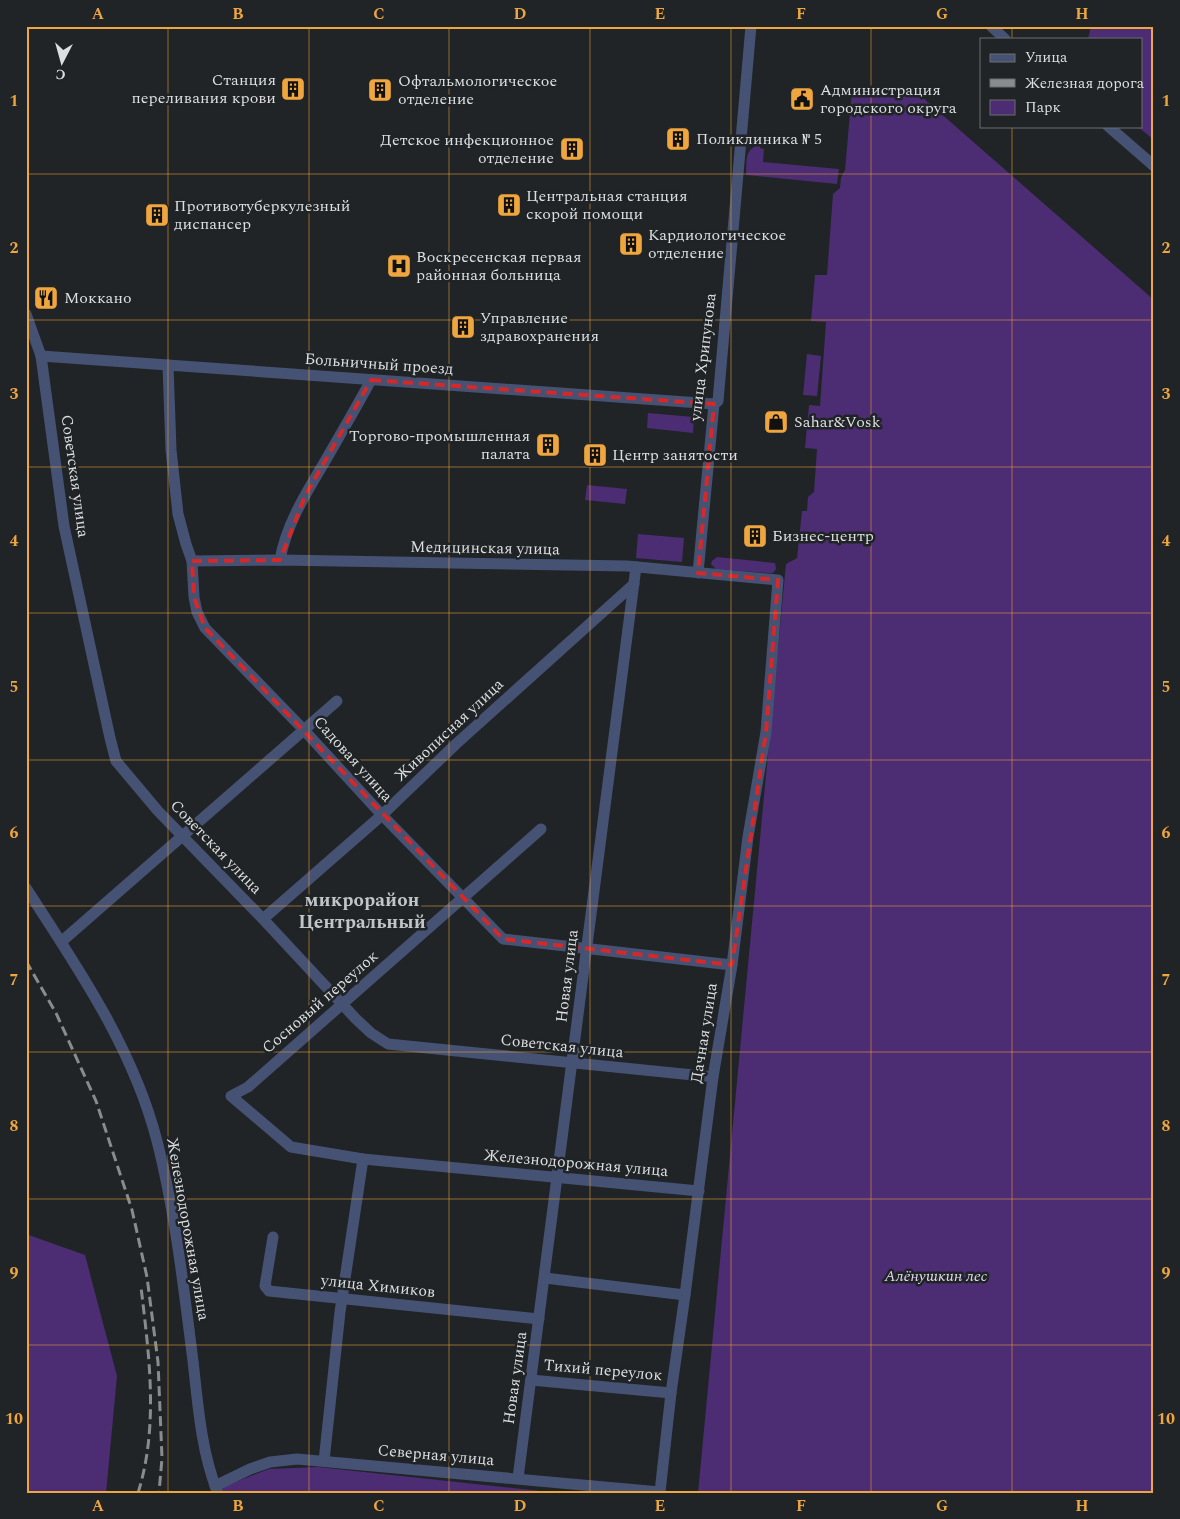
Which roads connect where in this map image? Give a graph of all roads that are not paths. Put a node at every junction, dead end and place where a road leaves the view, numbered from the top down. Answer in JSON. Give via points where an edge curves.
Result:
{"nodes":[{"id":1,"x":751,"y":26,"type":"edge"},
{"id":2,"x":991,"y":26,"type":"edge"},
{"id":3,"x":1004,"y":38,"type":"edge"},
{"id":4,"x":1110,"y":128,"type":"edge"},
{"id":5,"x":1154,"y":166,"type":"edge"},
{"id":6,"x":26,"y":314,"type":"edge"},
{"id":7,"x":41,"y":356,"type":"junction"},
{"id":8,"x":168,"y":365,"type":"junction"},
{"id":9,"x":371,"y":380,"type":"junction"},
{"id":10,"x":714,"y":404,"type":"junction"},
{"id":11,"x":280,"y":560,"type":"junction"},
{"id":12,"x":192,"y":561,"type":"junction"},
{"id":13,"x":636,"y":567,"type":"junction"},
{"id":14,"x":698,"y":573,"type":"junction"},
{"id":15,"x":778,"y":580,"type":"joint"},
{"id":16,"x":634,"y":584,"type":"junction"},
{"id":17,"x":337,"y":701,"type":"dead end"},
{"id":18,"x":304,"y":729,"type":"junction"},
{"id":19,"x":382,"y":815,"type":"junction"},
{"id":20,"x":540,"y":829,"type":"dead end"},
{"id":21,"x":182,"y":837,"type":"junction"},
{"id":22,"x":26,"y":888,"type":"edge"},
{"id":23,"x":462,"y":898,"type":"junction"},
{"id":24,"x":263,"y":919,"type":"junction"},
{"id":25,"x":61,"y":942,"type":"junction"},
{"id":26,"x":586,"y":949,"type":"junction"},
{"id":27,"x":732,"y":965,"type":"junction"},
{"id":28,"x":342,"y":1003,"type":"junction"},
{"id":29,"x":572,"y":1063,"type":"junction"},
{"id":30,"x":713,"y":1077,"type":"junction"},
{"id":31,"x":231,"y":1096,"type":"joint"},
{"id":32,"x":363,"y":1159,"type":"junction"},
{"id":33,"x":557,"y":1178,"type":"junction"},
{"id":34,"x":699,"y":1191,"type":"junction"},
{"id":35,"x":273,"y":1237,"type":"dead end"},
{"id":36,"x":545,"y":1278,"type":"junction"},
{"id":37,"x":686,"y":1295,"type":"junction"},
{"id":38,"x":344,"y":1298,"type":"junction"},
{"id":39,"x":539,"y":1319,"type":"junction"},
{"id":40,"x":531,"y":1380,"type":"junction"},
{"id":41,"x":671,"y":1393,"type":"junction"},
{"id":42,"x":324,"y":1461,"type":"junction"},
{"id":43,"x":518,"y":1478,"type":"junction"},
{"id":44,"x":216,"y":1489,"type":"edge"},
{"id":45,"x":660,"y":1492,"type":"edge"}],
"edges":[{"from":1,"to":10,"type":"street","name":"улица Хрипунова","via":[[718,401]]},
{"from":2,"to":3,"type":"street"},
{"from":4,"to":5,"type":"street"},
{"from":6,"to":7,"type":"street","name":"Советская улица"},
{"from":7,"to":8,"type":"street","name":"Больничный проезд"},
{"from":7,"to":21,"type":"street","name":"Советская улица","via":[[64,526],[116,761]]},
{"from":8,"to":9,"type":"street","name":"Больничный проезд"},
{"from":8,"to":12,"type":"street","name":"Садовая улица","via":[[177,505]]},
{"from":9,"to":10,"type":"street","name":"Больничный проезд"},
{"from":9,"to":11,"type":"street","via":[[305,496],[291,524]]},
{"from":10,"to":14,"type":"street","name":"улица Хрипунова"},
{"from":11,"to":12,"type":"street","name":"Медицинская улица"},
{"from":11,"to":13,"type":"street","name":"Медицинская улица"},
{"from":12,"to":18,"type":"street","name":"Садовая улица","via":[[194,597],[204,628]]},
{"from":13,"to":14,"type":"street","name":"Медицинская улица"},
{"from":13,"to":16,"type":"street","name":"Новая улица"},
{"from":14,"to":15,"type":"street","name":"Медицинская улица"},
{"from":15,"to":27,"type":"street","name":"Дачная улица","via":[[766,732],[748,837]]},
{"from":16,"to":19,"type":"street","name":"Живописная улица"},
{"from":16,"to":26,"type":"street","name":"Новая улица"},
{"from":17,"to":18,"type":"street"},
{"from":18,"to":19,"type":"street","name":"Садовая улица"},
{"from":18,"to":21,"type":"street"},
{"from":19,"to":23,"type":"street","name":"Садовая улица"},
{"from":19,"to":24,"type":"street","name":"Живописная улица"},
{"from":20,"to":23,"type":"street","name":"Сосновый переулок"},
{"from":21,"to":24,"type":"street","name":"Советская улица"},
{"from":21,"to":25,"type":"street"},
{"from":22,"to":25,"type":"street","name":"Железнодорожная улица"},
{"from":23,"to":26,"type":"street","name":"Садовая улица","via":[[503,939]]},
{"from":23,"to":28,"type":"street","name":"Сосновый переулок"},
{"from":24,"to":28,"type":"street","name":"Советская улица"},
{"from":25,"to":44,"type":"street","name":"Железнодорожная улица","via":[[113,1028],[144,1098],[158,1142],[182,1282],[203,1440]]},
{"from":26,"to":27,"type":"street","name":"Садовая улица"},
{"from":26,"to":29,"type":"street","name":"Новая улица"},
{"from":27,"to":30,"type":"street","name":"Дачная улица"},
{"from":28,"to":29,"type":"street","name":"Советская улица","via":[[371,1033],[388,1044]]},
{"from":28,"to":31,"type":"street","name":"Сосновый переулок","via":[[248,1087]]},
{"from":29,"to":30,"type":"street","name":"Советская улица"},
{"from":29,"to":33,"type":"street","name":"Новая улица"},
{"from":30,"to":34,"type":"street","name":"Дачная улица"},
{"from":31,"to":32,"type":"street","name":"Железнодорожная улица","via":[[291,1147]]},
{"from":32,"to":33,"type":"street","name":"Железнодорожная улица"},
{"from":32,"to":38,"type":"street"},
{"from":33,"to":34,"type":"street","name":"Железнодорожная улица"},
{"from":33,"to":36,"type":"street","name":"Новая улица"},
{"from":34,"to":37,"type":"street","name":"Дачная улица"},
{"from":35,"to":38,"type":"street","name":"улица Химиков","via":[[265,1286],[268,1291]]},
{"from":36,"to":37,"type":"street"},
{"from":36,"to":39,"type":"street","name":"Новая улица"},
{"from":37,"to":41,"type":"street","name":"Дачная улица"},
{"from":38,"to":39,"type":"street","name":"улица Химиков"},
{"from":38,"to":42,"type":"street"},
{"from":39,"to":40,"type":"street","name":"Новая улица"},
{"from":40,"to":41,"type":"street","name":"Тихий переулок"},
{"from":40,"to":43,"type":"street","name":"Новая улица"},
{"from":41,"to":45,"type":"street","name":"Дачная улица"},
{"from":42,"to":43,"type":"street","name":"Северная улица"},
{"from":42,"to":44,"type":"street","name":"Северная улица","via":[[270,1462],[250,1469]]},
{"from":43,"to":45,"type":"street","name":"Северная улица"}]}
